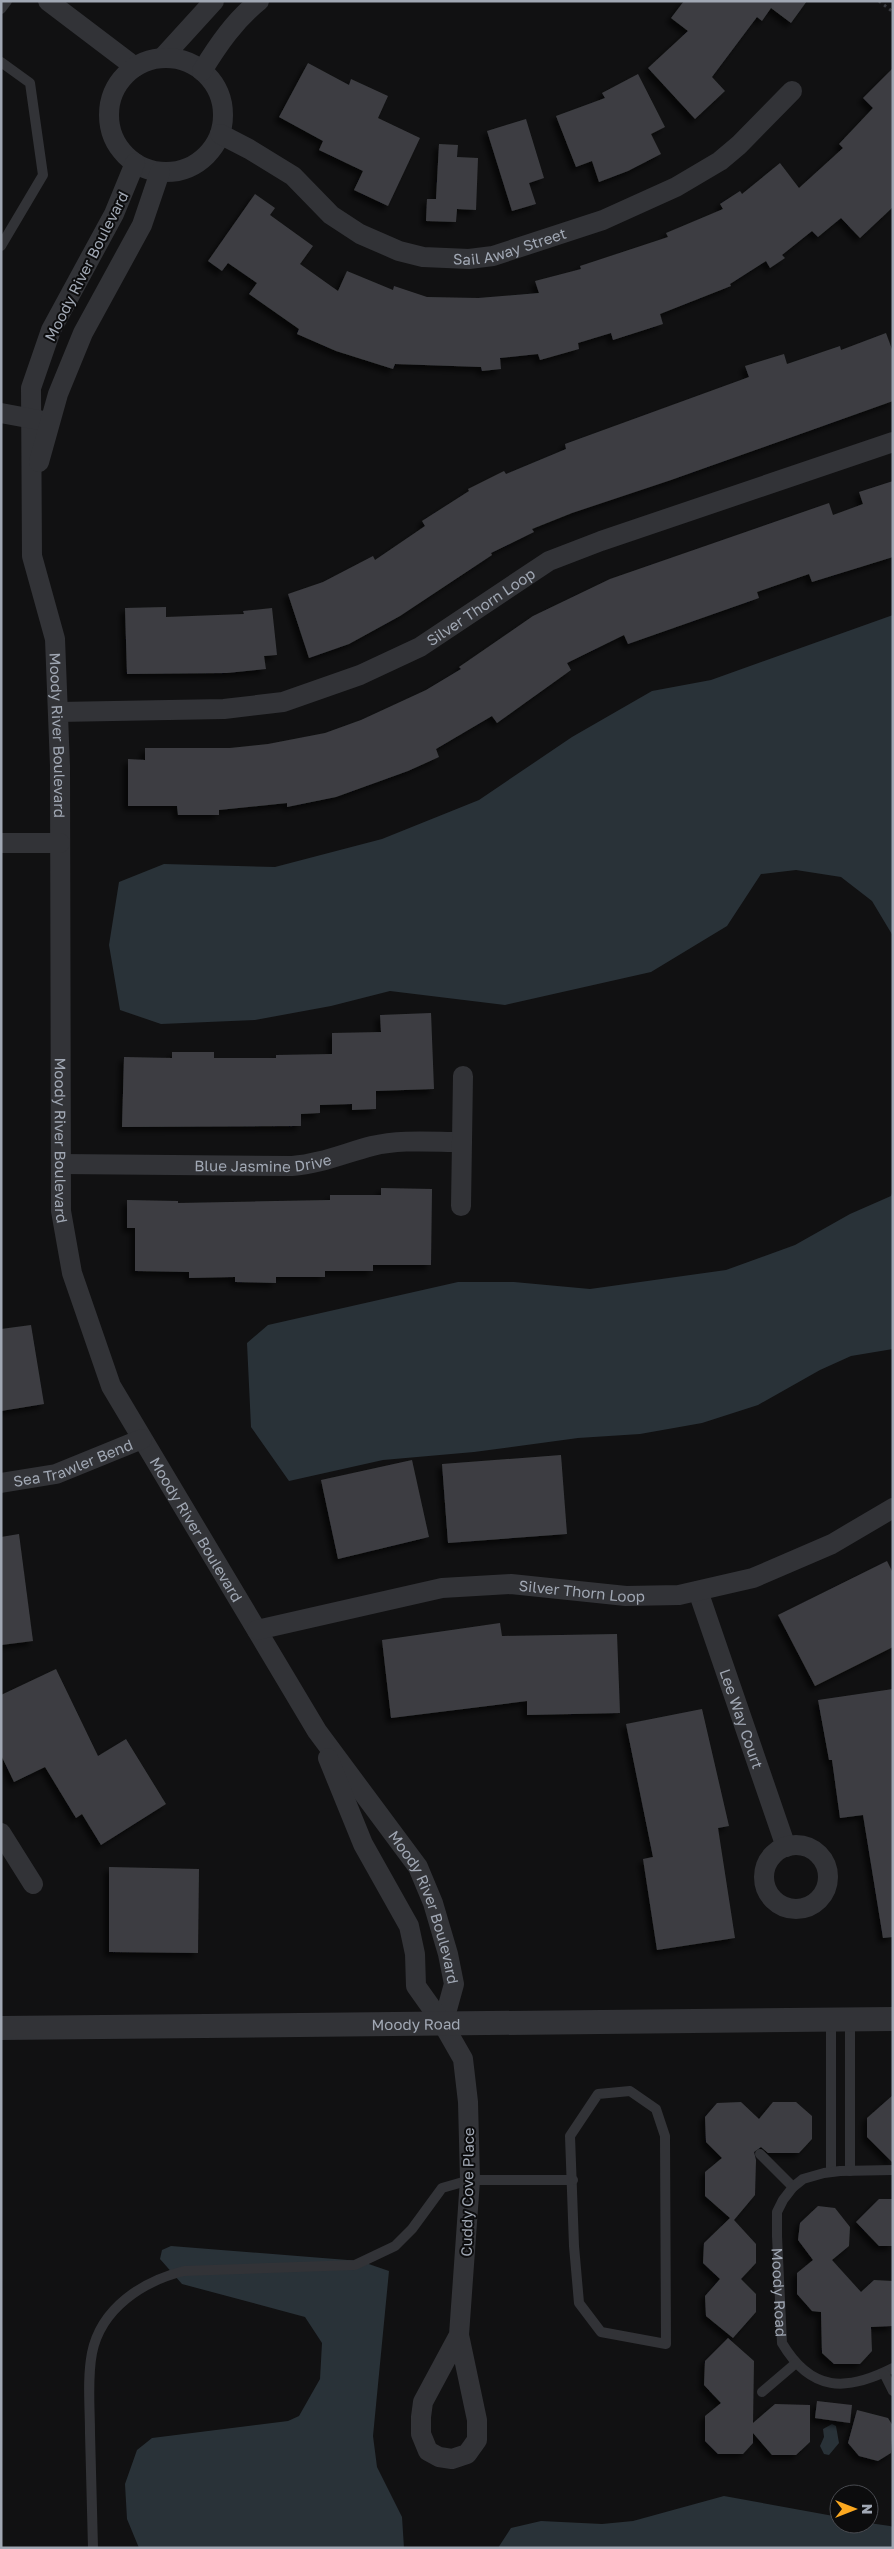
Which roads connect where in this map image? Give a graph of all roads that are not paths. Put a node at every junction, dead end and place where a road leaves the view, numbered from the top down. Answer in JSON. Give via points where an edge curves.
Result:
{"nodes":[{"id":1,"x":7,"y":1,"type":"edge"},
{"id":2,"x":48,"y":1,"type":"edge"},
{"id":3,"x":214,"y":1,"type":"edge"},
{"id":4,"x":259,"y":1,"type":"edge"},
{"id":5,"x":1,"y":8,"type":"edge"},
{"id":6,"x":163,"y":58,"type":"junction"},
{"id":7,"x":1,"y":62,"type":"edge"},
{"id":8,"x":135,"y":67,"type":"junction"},
{"id":9,"x":202,"y":71,"type":"junction"},
{"id":10,"x":792,"y":91,"type":"dead end"},
{"id":11,"x":220,"y":134,"type":"junction"},
{"id":12,"x":135,"y":163,"type":"junction"},
{"id":13,"x":160,"y":172,"type":"junction"},
{"id":14,"x":1,"y":246,"type":"edge"},
{"id":15,"x":1,"y":413,"type":"edge"},
{"id":16,"x":41,"y":420,"type":"junction"},
{"id":17,"x":893,"y":442,"type":"edge"},
{"id":18,"x":58,"y":712,"type":"junction"},
{"id":19,"x":1,"y":843,"type":"edge"},
{"id":20,"x":60,"y":843,"type":"junction"},
{"id":21,"x":462,"y":1076,"type":"dead end"},
{"id":22,"x":462,"y":1142,"type":"junction"},
{"id":23,"x":61,"y":1164,"type":"junction"},
{"id":24,"x":462,"y":1206,"type":"dead end"},
{"id":25,"x":142,"y":1439,"type":"junction"},
{"id":26,"x":1,"y":1483,"type":"edge"},
{"id":27,"x":893,"y":1508,"type":"edge"},
{"id":28,"x":698,"y":1591,"type":"junction"},
{"id":29,"x":257,"y":1630,"type":"junction"},
{"id":30,"x":317,"y":1731,"type":"junction"},
{"id":31,"x":388,"y":1828,"type":"junction"},
{"id":32,"x":1,"y":1833,"type":"edge"},
{"id":33,"x":363,"y":1844,"type":"junction"},
{"id":34,"x":786,"y":1847,"type":"dead end"},
{"id":35,"x":33,"y":1884,"type":"dead end"},
{"id":36,"x":893,"y":2019,"type":"edge"},
{"id":37,"x":840,"y":2020,"type":"junction"},
{"id":38,"x":444,"y":2024,"type":"junction"},
{"id":39,"x":1,"y":2028,"type":"edge"},
{"id":40,"x":760,"y":2154,"type":"dead end"},
{"id":41,"x":893,"y":2170,"type":"edge"},
{"id":42,"x":850,"y":2171,"type":"junction"},
{"id":43,"x":831,"y":2172,"type":"junction"},
{"id":44,"x":470,"y":2180,"type":"junction"},
{"id":45,"x":573,"y":2180,"type":"junction"},
{"id":46,"x":793,"y":2187,"type":"junction"},
{"id":47,"x":459,"y":2335,"type":"junction"},
{"id":48,"x":796,"y":2363,"type":"junction"},
{"id":49,"x":888,"y":2371,"type":"edge"},
{"id":50,"x":893,"y":2391,"type":"edge"},
{"id":51,"x":762,"y":2392,"type":"dead end"},
{"id":52,"x":93,"y":2548,"type":"edge"}],
"edges":[{"from":1,"to":5,"type":"lane"},
{"from":2,"to":8,"type":"street"},
{"from":3,"to":6,"type":"street"},
{"from":4,"to":9,"type":"street","via":[[219,44]]},
{"from":6,"to":8,"type":"street"},
{"from":6,"to":9,"type":"street","via":[[185,61]]},
{"from":7,"to":14,"type":"lane","via":[[30,83],[43,175]]},
{"from":8,"to":12,"type":"street","via":[[115,88],[109,122],[115,141]]},
{"from":9,"to":11,"type":"street","via":[[215,86],[222,104]]},
{"from":10,"to":11,"type":"street","name":"Sail Away Street","via":[[740,145],[676,187],[603,220],[493,256],[470,259],[423,257],[399,251],[360,234],[331,215],[293,176]]},
{"from":11,"to":13,"type":"street","via":[[204,157],[188,168]]},
{"from":12,"to":13,"type":"street"},
{"from":12,"to":16,"type":"street","name":"Moody River Boulevard","via":[[114,214],[51,330],[31,388]]},
{"from":13,"to":16,"type":"street","name":"Moody River Boulevard","via":[[142,225],[83,333],[58,394]]},
{"from":15,"to":16,"type":"street"},
{"from":16,"to":18,"type":"street","name":"Moody River Boulevard","via":[[31,488],[32,556],[55,639]]},
{"from":17,"to":18,"type":"street","name":"Silver Thorn Loop","via":[[549,561],[420,647],[360,675],[283,702],[224,709]]},
{"from":18,"to":20,"type":"street","name":"Moody River Boulevard"},
{"from":19,"to":20,"type":"street"},
{"from":20,"to":23,"type":"street","name":"Moody River Boulevard"},
{"from":21,"to":22,"type":"street"},
{"from":22,"to":23,"type":"street","name":"Blue Jasmine Drive","via":[[391,1143],[292,1166]]},
{"from":22,"to":24,"type":"street"},
{"from":23,"to":25,"type":"street","name":"Moody River Boulevard","via":[[61,1211],[72,1273],[111,1386]]},
{"from":25,"to":26,"type":"street","name":"Sea Trawler Bend","via":[[56,1474]]},
{"from":25,"to":29,"type":"street","name":"Moody River Boulevard"},
{"from":27,"to":28,"type":"street","name":"Silver Thorn Loop","via":[[832,1544],[753,1578]]},
{"from":28,"to":29,"type":"street","name":"Silver Thorn Loop","via":[[679,1595],[626,1596],[511,1584],[442,1588]]},
{"from":28,"to":34,"type":"street","name":"Lee Way Court"},
{"from":29,"to":30,"type":"street","name":"Moody River Boulevard"},
{"from":30,"to":31,"type":"street","name":"Moody River Boulevard"},
{"from":30,"to":33,"type":"street","name":"Moody River Boulevard"},
{"from":31,"to":33,"type":"street"},
{"from":31,"to":38,"type":"street","name":"Moody River Boulevard","via":[[418,1868],[433,1903],[448,1954],[454,1984]]},
{"from":32,"to":35,"type":"street"},
{"from":33,"to":38,"type":"street","name":"Moody River Boulevard","via":[[410,1926],[416,1986]]},
{"from":36,"to":37,"type":"street","name":"Moody Road"},
{"from":37,"to":38,"type":"street","name":"Moody Road"},
{"from":37,"to":42,"type":"lane"},
{"from":37,"to":43,"type":"lane"},
{"from":38,"to":39,"type":"street","name":"Moody Road"},
{"from":38,"to":44,"type":"street","name":"Cuddy Cove Place","via":[[462,2059],[468,2102]]},
{"from":40,"to":46,"type":"lane"},
{"from":41,"to":42,"type":"lane"},
{"from":42,"to":43,"type":"lane"},
{"from":43,"to":46,"type":"lane","via":[[803,2179]]},
{"from":44,"to":45,"type":"lane"},
{"from":44,"to":47,"type":"street","name":"Cuddy Cove Place"},
{"from":44,"to":52,"type":"lane","via":[[442,2188],[412,2229],[395,2246],[355,2266],[184,2271],[164,2276],[128,2296],[100,2330],[92,2352],[89,2380]]},
{"from":45,"to":45,"type":"lane","via":[[579,2302],[601,2332],[666,2344],[665,2136],[656,2109],[630,2091],[598,2094],[570,2136]]},
{"from":46,"to":48,"type":"lane","name":"Moody Road","via":[[777,2212],[776,2236],[782,2343]]},
{"from":47,"to":47,"type":"street","name":"Cuddy Cove Place","via":[[423,2402],[421,2416],[421,2434],[428,2451],[452,2459],[467,2454],[477,2440],[477,2420]]},
{"from":48,"to":49,"type":"lane","name":"Moody Road","via":[[818,2378],[838,2385],[857,2384]]},
{"from":48,"to":51,"type":"lane"},
{"from":49,"to":50,"type":"lane"}]}
